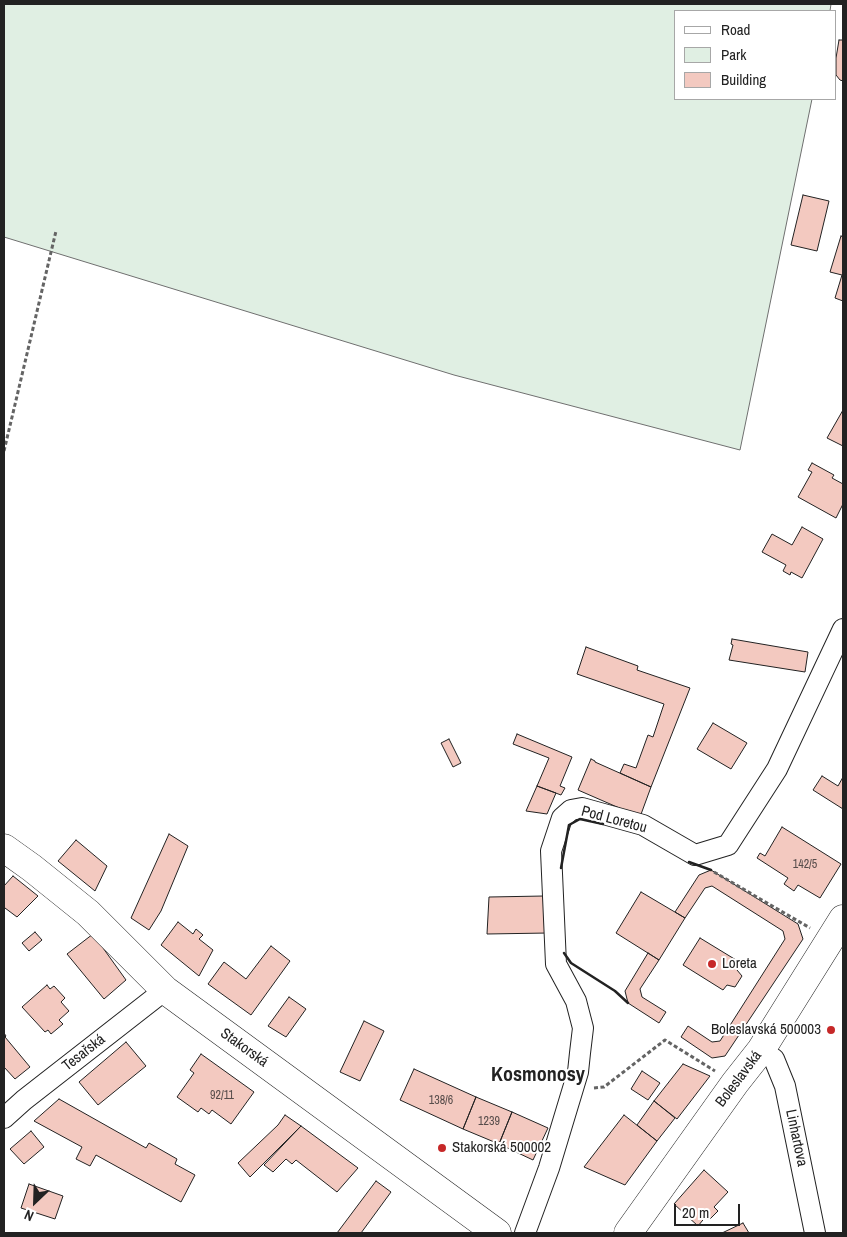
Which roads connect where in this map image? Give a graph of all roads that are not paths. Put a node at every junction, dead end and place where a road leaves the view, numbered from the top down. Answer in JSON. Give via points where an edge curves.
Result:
{"nodes":[{"id":1,"x":843,"y":629,"type":"edge"},
{"id":2,"x":4,"y":848,"type":"edge"},
{"id":3,"x":843,"y":919,"type":"edge"},
{"id":4,"x":165,"y":990,"type":"junction"},
{"id":5,"x":761,"y":1050,"type":"junction"},
{"id":6,"x":4,"y":1118,"type":"edge"},
{"id":7,"x":497,"y":1233,"type":"edge"},
{"id":8,"x":525,"y":1233,"type":"edge"},
{"id":9,"x":628,"y":1233,"type":"edge"},
{"id":10,"x":816,"y":1233,"type":"edge"}],
"edges":[{"from":1,"to":8,"type":"street","name":"Pod Loretou","via":[[777,769],[728,845],[695,855],[643,825],[582,808],[571,810],[562,818],[551,851],[556,964],[576,1001],[582,1028],[573,1090]]},
{"from":2,"to":4,"type":"street","name":"Stakorská","via":[[88,913]]},
{"from":3,"to":5,"type":"street","name":"Boleslavská"},
{"from":4,"to":6,"type":"street","name":"Tesařská"},
{"from":4,"to":7,"type":"street","name":"Stakorská"},
{"from":5,"to":9,"type":"street","name":"Boleslavská"},
{"from":5,"to":10,"type":"street","name":"Linhartova","via":[[774,1059],[785,1086]]}]}
